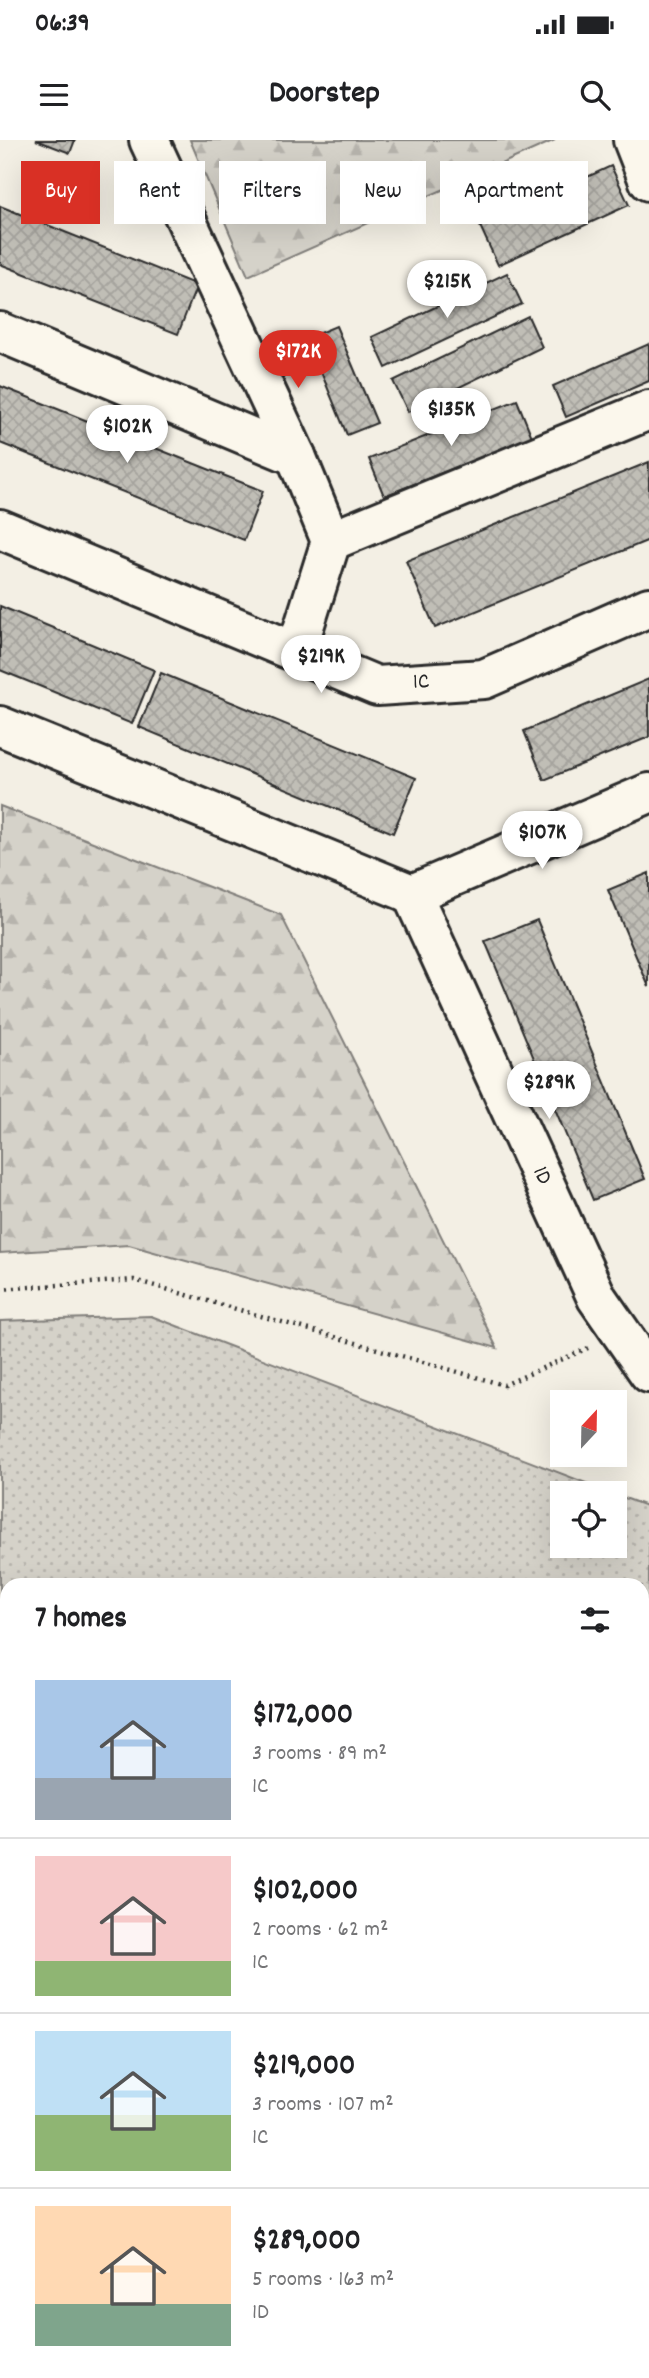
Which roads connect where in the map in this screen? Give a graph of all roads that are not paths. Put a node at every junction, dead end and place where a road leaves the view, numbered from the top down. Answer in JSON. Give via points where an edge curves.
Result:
{"nodes":[{"id":1,"x":149,"y":140,"type":"edge"},
{"id":2,"x":632,"y":140,"type":"edge"},
{"id":3,"x":649,"y":181,"type":"edge"},
{"id":4,"x":0,"y":332,"type":"edge"},
{"id":5,"x":649,"y":411,"type":"edge"},
{"id":6,"x":296,"y":456,"type":"junction"},
{"id":7,"x":0,"y":529,"type":"edge"},
{"id":8,"x":331,"y":541,"type":"junction"},
{"id":9,"x":649,"y":607,"type":"edge"},
{"id":10,"x":296,"y":652,"type":"junction"},
{"id":11,"x":0,"y":726,"type":"edge"},
{"id":12,"x":649,"y":793,"type":"edge"},
{"id":13,"x":412,"y":894,"type":"junction"},
{"id":14,"x":649,"y":1373,"type":"edge"}],
"edges":[{"from":1,"to":6,"type":"street"},
{"from":2,"to":3,"type":"street"},
{"from":4,"to":6,"type":"street"},
{"from":5,"to":8,"type":"street"},
{"from":6,"to":8,"type":"street"},
{"from":7,"to":10,"type":"street","name":"1C"},
{"from":8,"to":10,"type":"street"},
{"from":9,"to":10,"type":"street","name":"1C","via":[[484,679],[377,686]]},
{"from":11,"to":13,"type":"street"},
{"from":12,"to":13,"type":"street"},
{"from":13,"to":14,"type":"street","name":"1D","via":[[597,1298]]}]}
